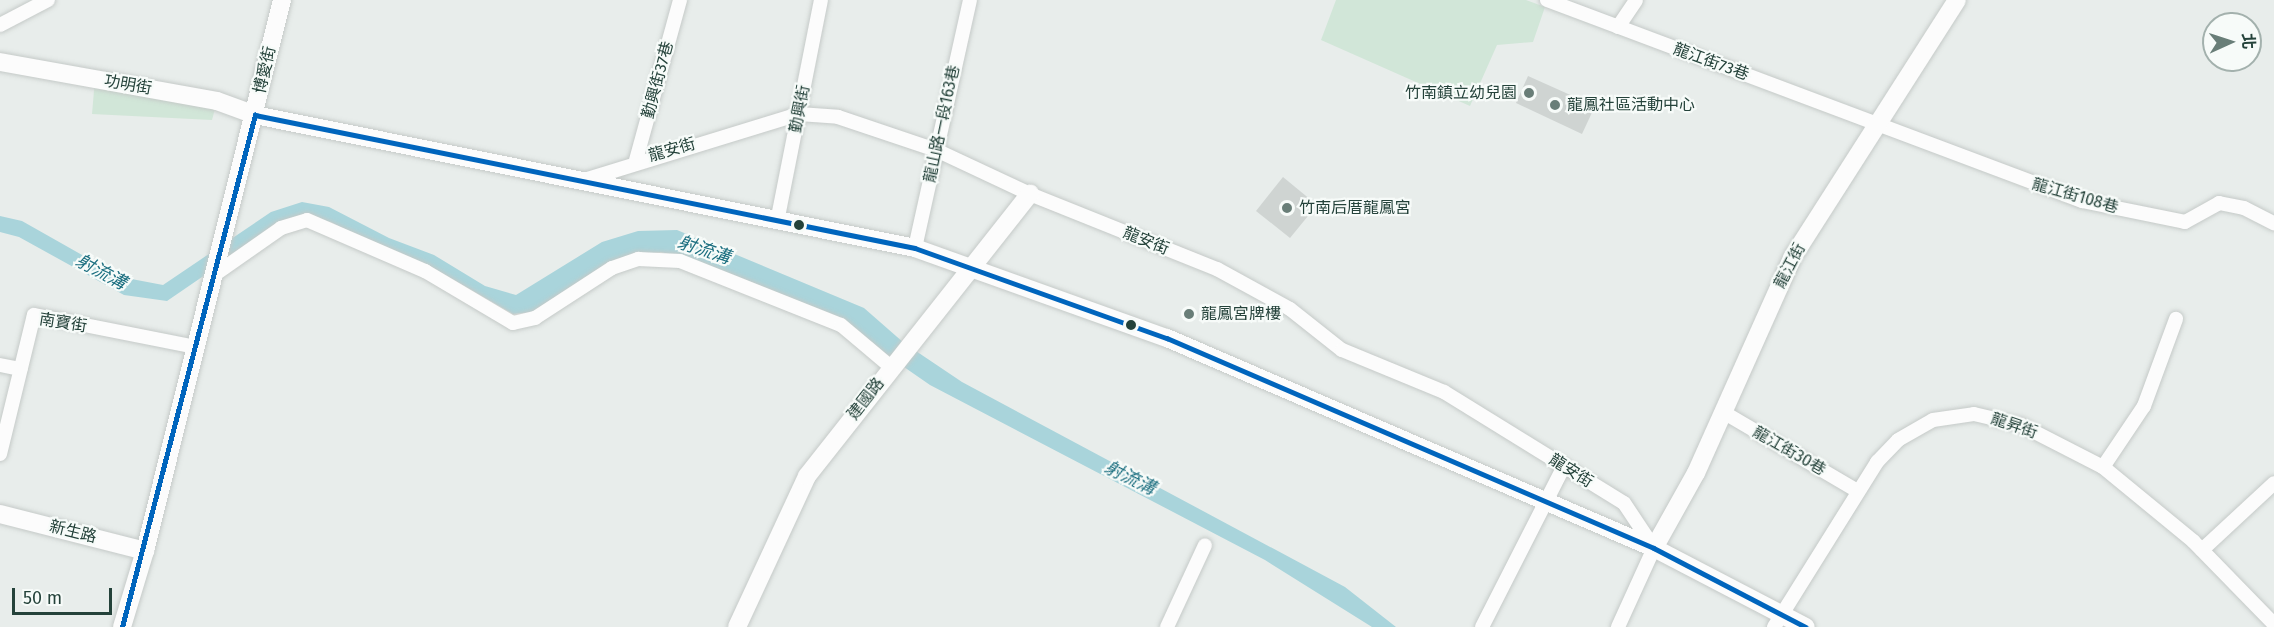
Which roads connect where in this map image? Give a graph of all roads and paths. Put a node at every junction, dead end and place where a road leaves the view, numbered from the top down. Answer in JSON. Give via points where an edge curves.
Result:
{"nodes":[{"id":1,"x":48,"y":0,"type":"edge"},
{"id":2,"x":282,"y":0,"type":"edge"},
{"id":3,"x":680,"y":0,"type":"edge"},
{"id":4,"x":821,"y":0,"type":"edge"},
{"id":5,"x":970,"y":0,"type":"edge"},
{"id":6,"x":1547,"y":0,"type":"edge"},
{"id":7,"x":1636,"y":0,"type":"edge"},
{"id":8,"x":1957,"y":0,"type":"edge"},
{"id":9,"x":0,"y":25,"type":"edge"},
{"id":10,"x":1618,"y":27,"type":"junction"},
{"id":11,"x":0,"y":63,"type":"edge"},
{"id":12,"x":799,"y":114,"type":"junction"},
{"id":13,"x":255,"y":115,"type":"junction"},
{"id":14,"x":1876,"y":123,"type":"junction"},
{"id":15,"x":936,"y":150,"type":"junction"},
{"id":16,"x":636,"y":160,"type":"junction"},
{"id":17,"x":579,"y":181,"type":"junction"},
{"id":18,"x":1030,"y":194,"type":"junction"},
{"id":19,"x":778,"y":217,"type":"junction"},
{"id":20,"x":2274,"y":223,"type":"edge"},
{"id":21,"x":915,"y":248,"type":"junction"},
{"id":22,"x":217,"y":262,"type":"junction"},
{"id":23,"x":968,"y":268,"type":"junction"},
{"id":24,"x":2176,"y":318,"type":"dead end"},
{"id":25,"x":196,"y":347,"type":"junction"},
{"id":26,"x":0,"y":365,"type":"edge"},
{"id":27,"x":892,"y":366,"type":"junction"},
{"id":28,"x":21,"y":369,"type":"junction"},
{"id":29,"x":1723,"y":412,"type":"junction"},
{"id":30,"x":0,"y":454,"type":"edge"},
{"id":31,"x":1564,"y":466,"type":"junction"},
{"id":32,"x":2103,"y":467,"type":"junction"},
{"id":33,"x":2274,"y":483,"type":"edge"},
{"id":34,"x":1856,"y":490,"type":"junction"},
{"id":35,"x":1548,"y":502,"type":"junction"},
{"id":36,"x":0,"y":514,"type":"edge"},
{"id":37,"x":1205,"y":545,"type":"dead end"},
{"id":38,"x":1654,"y":548,"type":"junction"},
{"id":39,"x":2202,"y":550,"type":"junction"},
{"id":40,"x":145,"y":551,"type":"junction"},
{"id":41,"x":1780,"y":620,"type":"edge"},
{"id":42,"x":2274,"y":624,"type":"edge"},
{"id":43,"x":122,"y":627,"type":"edge"},
{"id":44,"x":737,"y":627,"type":"edge"},
{"id":45,"x":1167,"y":627,"type":"edge"},
{"id":46,"x":1482,"y":627,"type":"edge"},
{"id":47,"x":1618,"y":627,"type":"edge"},
{"id":48,"x":1806,"y":627,"type":"edge"}],
"edges":[{"from":1,"to":9,"type":"street"},
{"from":2,"to":13,"type":"street","name":"博愛街"},
{"from":3,"to":16,"type":"street","name":"勤興街37巷"},
{"from":4,"to":12,"type":"street","name":"勤興街"},
{"from":5,"to":15,"type":"street","name":"龍山路一段163巷"},
{"from":6,"to":10,"type":"street","name":"龍江街73巷"},
{"from":7,"to":10,"type":"street"},
{"from":8,"to":14,"type":"street","name":"龍江街"},
{"from":10,"to":14,"type":"street","name":"龍江街73巷"},
{"from":11,"to":13,"type":"street","name":"功明街","via":[[217,101]]},
{"from":12,"to":15,"type":"street","name":"龍安街","via":[[838,117]]},
{"from":12,"to":16,"type":"street","name":"龍安街"},
{"from":12,"to":19,"type":"street","name":"勤興街"},
{"from":13,"to":17,"type":"street","name":"功明街"},
{"from":13,"to":22,"type":"street","name":"博愛街"},
{"from":14,"to":20,"type":"street","name":"龍江街108巷","via":[[2082,201],[2185,222],[2219,203],[2244,208]]},
{"from":14,"to":29,"type":"street","name":"龍江街","via":[[1792,258]]},
{"from":15,"to":18,"type":"street","name":"龍安街"},
{"from":15,"to":21,"type":"street","name":"龍山路一段163巷"},
{"from":16,"to":17,"type":"street","name":"龍安街"},
{"from":17,"to":19,"type":"street","name":"功明街"},
{"from":18,"to":23,"type":"street","name":"建國路"},
{"from":18,"to":31,"type":"street","name":"龍安街","via":[[1218,270],[1290,309],[1342,350],[1444,392]]},
{"from":19,"to":21,"type":"street","name":"功明街"},
{"from":21,"to":23,"type":"street","name":"功明街"},
{"from":22,"to":25,"type":"street","name":"博愛街"},
{"from":22,"to":27,"type":"street","via":[[281,228],[307,220],[425,272],[513,322],[535,318],[612,268],[638,259],[680,261],[841,326]]},
{"from":23,"to":27,"type":"street","name":"建國路"},
{"from":23,"to":35,"type":"street","name":"功明街","via":[[1167,338]]},
{"from":24,"to":32,"type":"street","via":[[2144,406]]},
{"from":25,"to":28,"type":"street","name":"南寶街","via":[[34,315]]},
{"from":25,"to":40,"type":"street","name":"博愛街"},
{"from":26,"to":28,"type":"street"},
{"from":27,"to":44,"type":"street","name":"建國路","via":[[807,476]]},
{"from":28,"to":30,"type":"street","name":"南寶街"},
{"from":29,"to":34,"type":"street","name":"龍江街30巷"},
{"from":29,"to":38,"type":"street","name":"龍江街","via":[[1696,473]]},
{"from":31,"to":35,"type":"street"},
{"from":31,"to":38,"type":"street","name":"龍安街","via":[[1624,503]]},
{"from":32,"to":34,"type":"street","name":"龍昇街","via":[[2021,425],[1974,414],[1933,420],[1898,440]]},
{"from":32,"to":39,"type":"street","name":"龍昇街"},
{"from":33,"to":39,"type":"street"},
{"from":34,"to":41,"type":"street","name":"龍昇街"},
{"from":35,"to":38,"type":"street","name":"功明街"},
{"from":35,"to":46,"type":"street"},
{"from":36,"to":40,"type":"street","name":"新生路"},
{"from":37,"to":45,"type":"street"},
{"from":38,"to":41,"type":"street","name":"功明街"},
{"from":38,"to":47,"type":"street"},
{"from":39,"to":42,"type":"street","name":"龍昇街"},
{"from":40,"to":43,"type":"street","name":"博愛街"},
{"from":41,"to":48,"type":"street","name":"功明街"}]}
